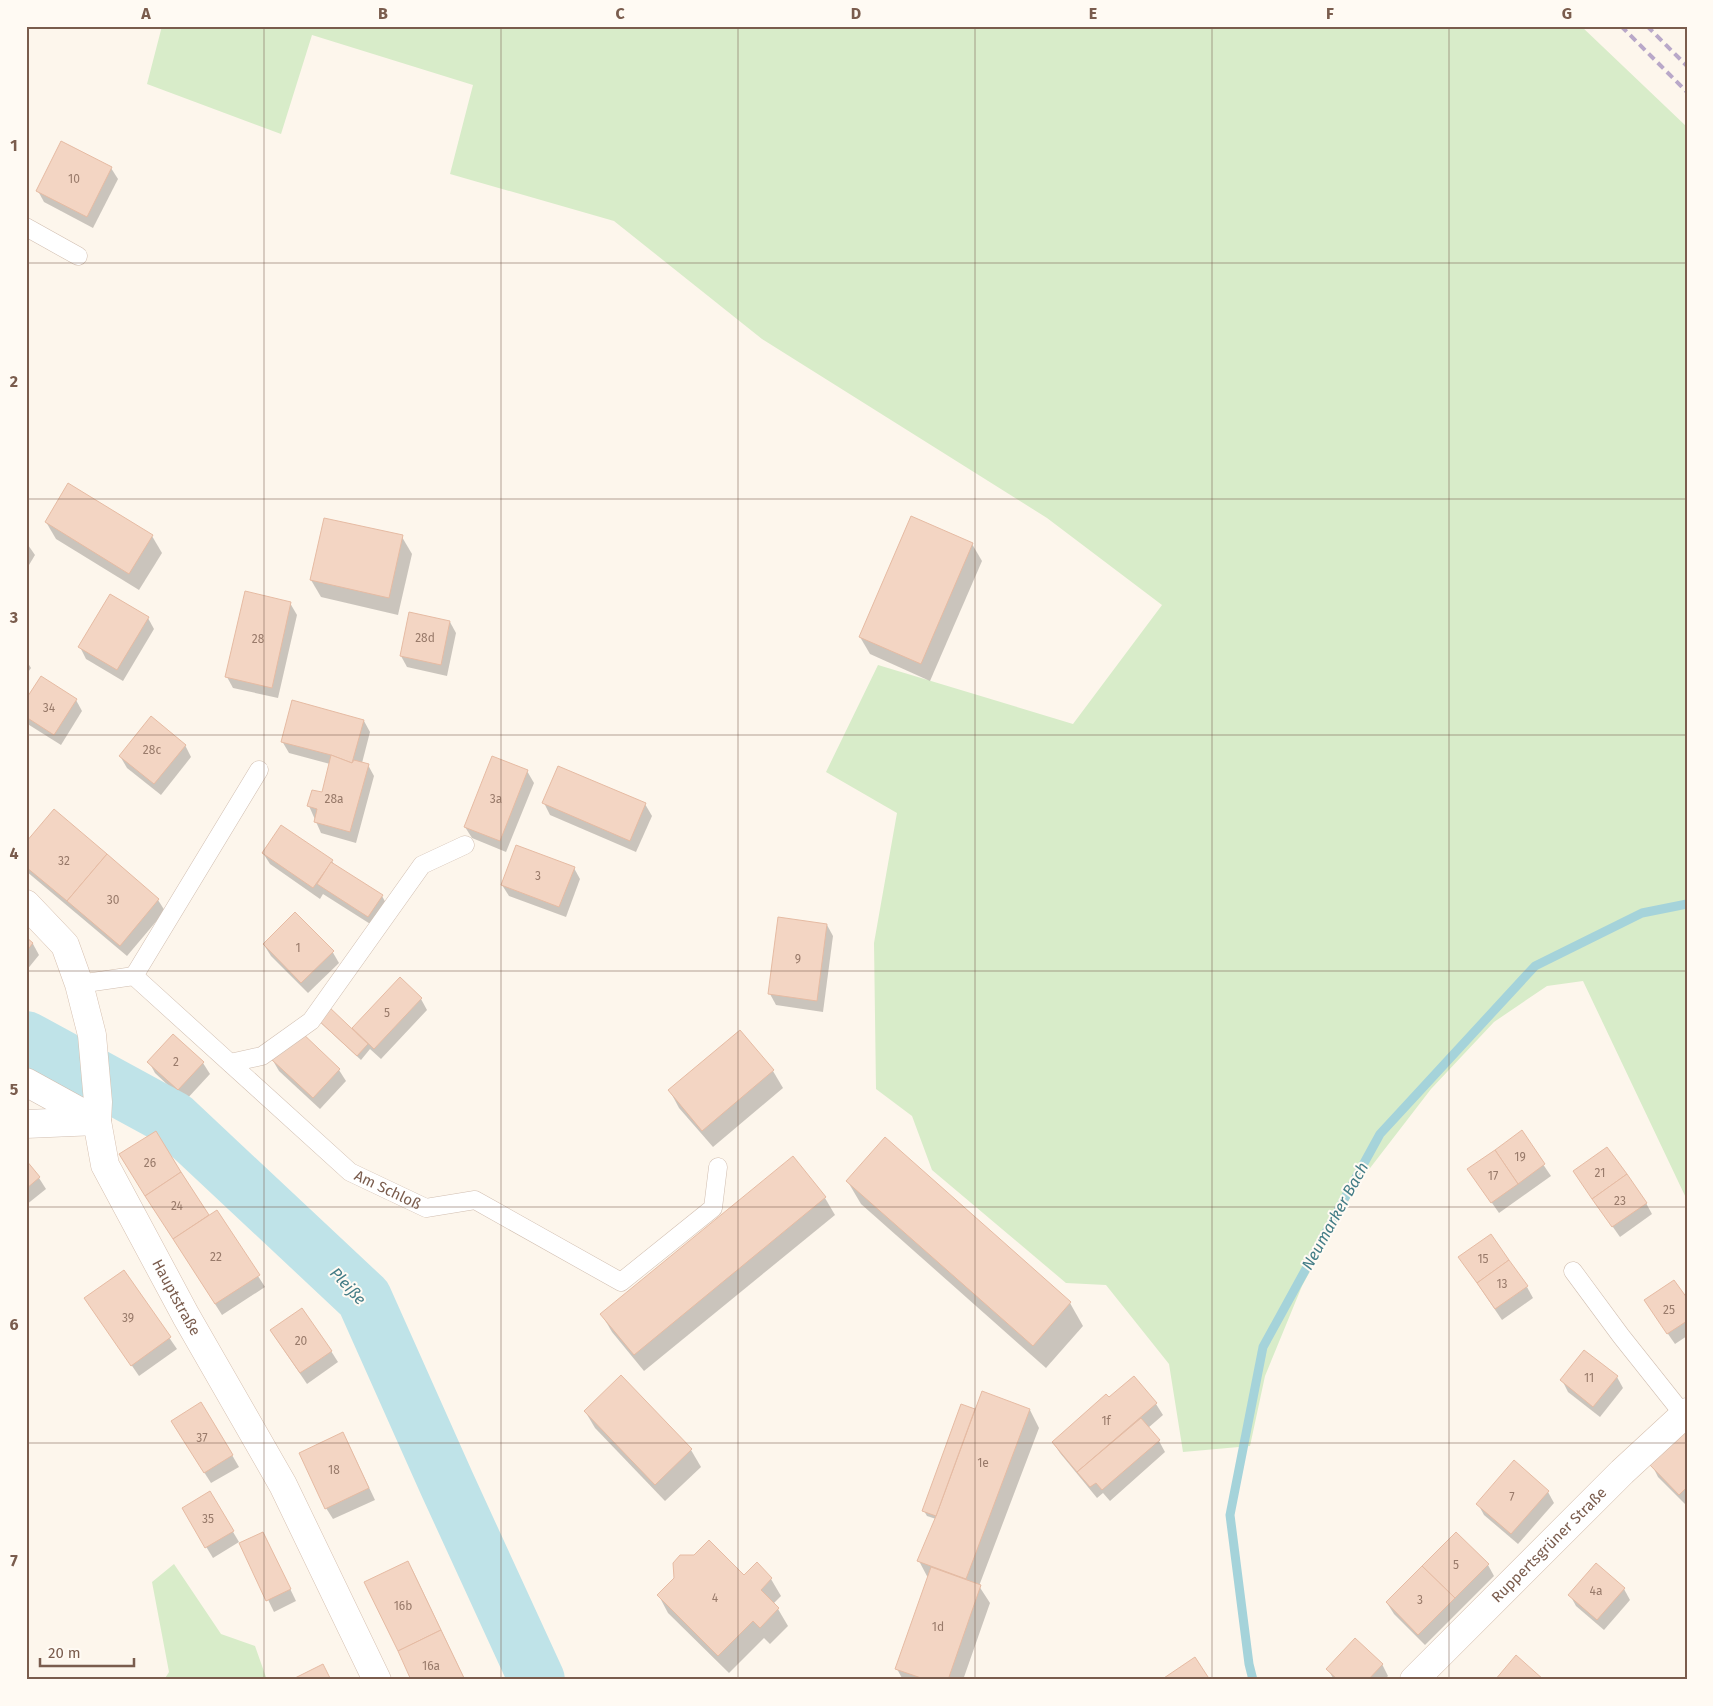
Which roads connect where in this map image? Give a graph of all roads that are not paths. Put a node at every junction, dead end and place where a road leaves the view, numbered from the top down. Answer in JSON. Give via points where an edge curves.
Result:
{"nodes":[{"id":1,"x":26,"y":227,"type":"edge"},
{"id":2,"x":78,"y":256,"type":"dead end"},
{"id":3,"x":259,"y":770,"type":"dead end"},
{"id":4,"x":464,"y":846,"type":"dead end"},
{"id":5,"x":26,"y":904,"type":"edge"},
{"id":6,"x":134,"y":976,"type":"junction"},
{"id":7,"x":79,"y":984,"type":"junction"},
{"id":8,"x":230,"y":1063,"type":"junction"},
{"id":9,"x":26,"y":1082,"type":"edge"},
{"id":10,"x":98,"y":1111,"type":"junction"},
{"id":11,"x":26,"y":1124,"type":"edge"},
{"id":12,"x":718,"y":1167,"type":"dead end"},
{"id":13,"x":1573,"y":1271,"type":"dead end"},
{"id":14,"x":1685,"y":1413,"type":"edge"},
{"id":15,"x":377,"y":1680,"type":"edge"},
{"id":16,"x":1414,"y":1680,"type":"edge"}],
"edges":[{"from":1,"to":2,"type":"lane"},
{"from":3,"to":6,"type":"lane"},
{"from":4,"to":8,"type":"lane","via":[[422,866],[311,1022],[262,1056]]},
{"from":5,"to":7,"type":"main road","name":"Hauptstraße","via":[[65,945]]},
{"from":6,"to":7,"type":"lane"},
{"from":6,"to":8,"type":"lane","name":"Am Schloß"},
{"from":7,"to":10,"type":"main road","name":"Hauptstraße","via":[[92,1035]]},
{"from":8,"to":12,"type":"lane","name":"Am Schloß","via":[[350,1172],[426,1208],[475,1200],[621,1282],[713,1208]]},
{"from":9,"to":10,"type":"main road"},
{"from":10,"to":11,"type":"main road"},
{"from":10,"to":15,"type":"main road","name":"Hauptstraße","via":[[105,1165],[186,1316],[283,1485]]},
{"from":13,"to":14,"type":"lane","via":[[1621,1336]]},
{"from":14,"to":16,"type":"main road","name":"Ruppertsgrüner Straße"}]}
